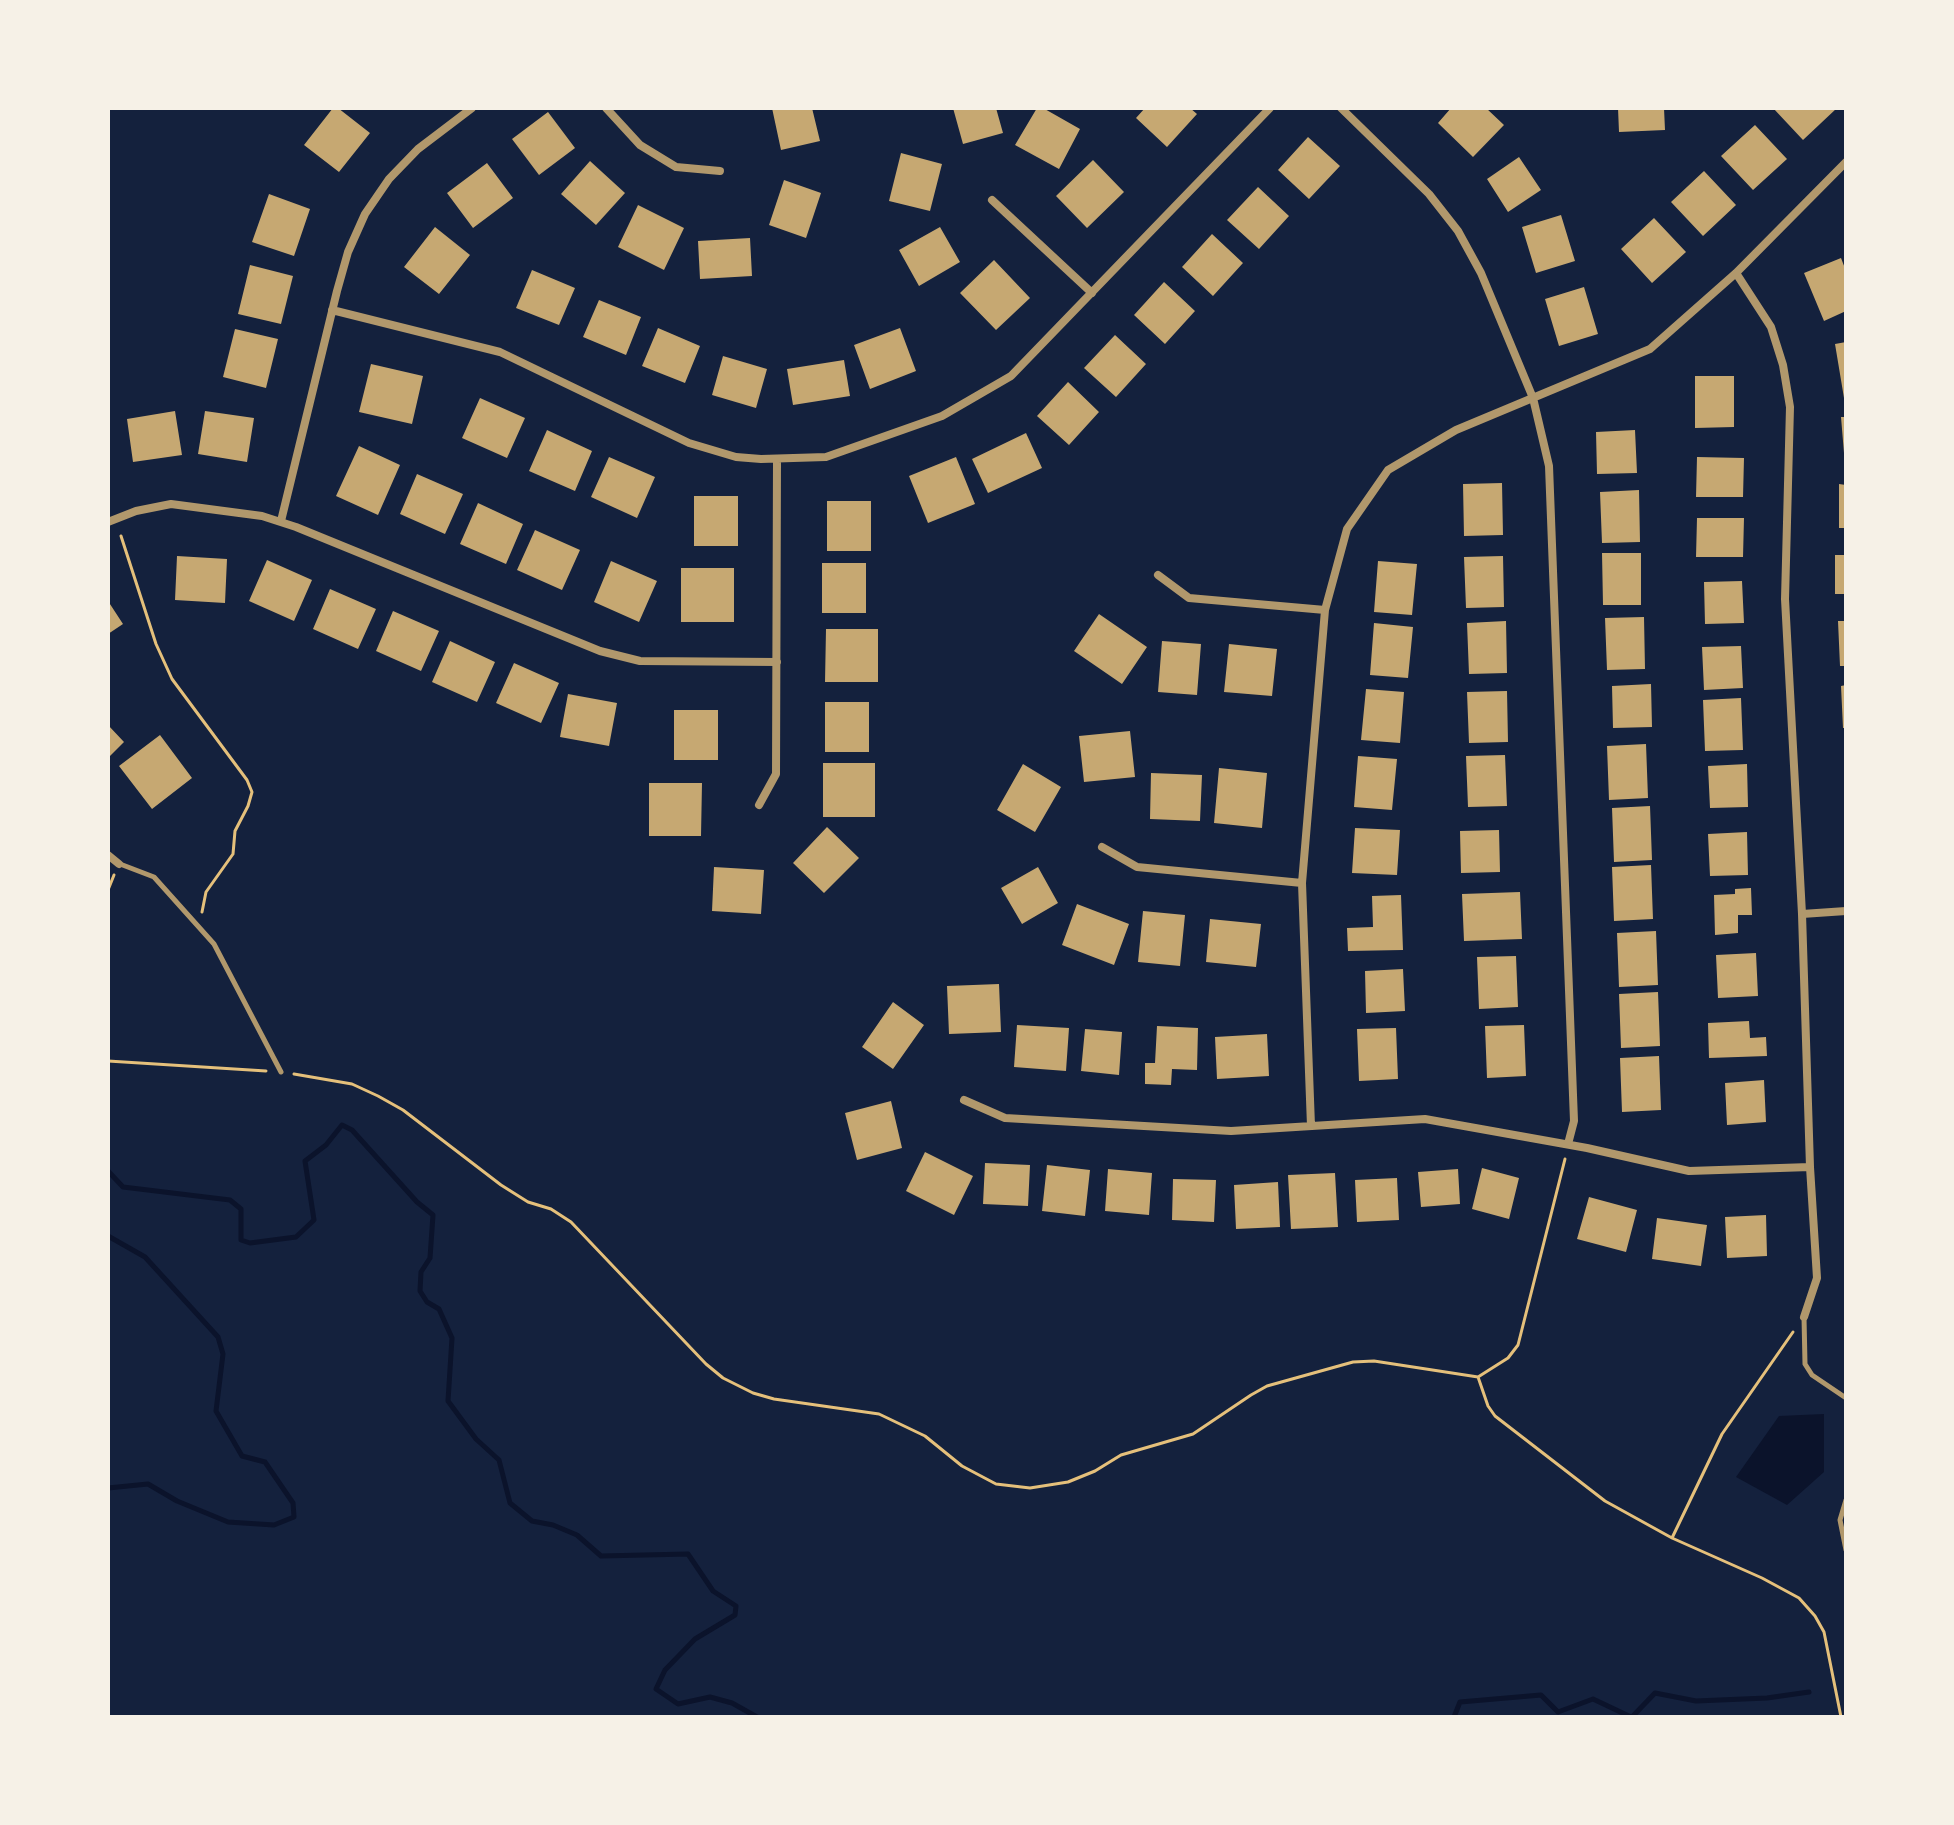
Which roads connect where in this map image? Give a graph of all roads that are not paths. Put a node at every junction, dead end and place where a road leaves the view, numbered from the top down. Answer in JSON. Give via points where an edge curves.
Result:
{"nodes":[{"id":1,"x":472,"y":108,"type":"edge"},
{"id":2,"x":606,"y":108,"type":"edge"},
{"id":3,"x":1270,"y":108,"type":"edge"},
{"id":4,"x":1341,"y":108,"type":"edge"},
{"id":5,"x":1846,"y":162,"type":"edge"},
{"id":6,"x":720,"y":171,"type":"dead end"},
{"id":7,"x":992,"y":200,"type":"dead end"},
{"id":8,"x":1736,"y":273,"type":"junction"},
{"id":9,"x":1092,"y":293,"type":"junction"},
{"id":10,"x":332,"y":310,"type":"junction"},
{"id":11,"x":1533,"y":398,"type":"junction"},
{"id":12,"x":777,"y":460,"type":"junction"},
{"id":13,"x":281,"y":521,"type":"junction"},
{"id":14,"x":108,"y":522,"type":"edge"},
{"id":15,"x":1158,"y":575,"type":"dead end"},
{"id":16,"x":1325,"y":610,"type":"junction"},
{"id":17,"x":777,"y":662,"type":"junction"},
{"id":18,"x":759,"y":805,"type":"dead end"},
{"id":19,"x":1102,"y":847,"type":"dead end"},
{"id":20,"x":108,"y":855,"type":"edge"},
{"id":21,"x":119,"y":864,"type":"joint"},
{"id":22,"x":1302,"y":883,"type":"junction"},
{"id":23,"x":1846,"y":911,"type":"edge"},
{"id":24,"x":1802,"y":914,"type":"junction"},
{"id":25,"x":281,"y":1072,"type":"road end"},
{"id":26,"x":964,"y":1100,"type":"dead end"},
{"id":27,"x":1311,"y":1126,"type":"junction"},
{"id":28,"x":1568,"y":1144,"type":"junction"},
{"id":29,"x":1810,"y":1167,"type":"junction"},
{"id":30,"x":1804,"y":1317,"type":"joint"},
{"id":31,"x":1846,"y":1398,"type":"edge"},
{"id":32,"x":1846,"y":1500,"type":"edge"},
{"id":33,"x":1846,"y":1550,"type":"edge"}],
"edges":[{"from":1,"to":10,"type":"street","via":[[389,179],[348,252]]},
{"from":2,"to":6,"type":"street","via":[[640,145],[676,167]]},
{"from":3,"to":9,"type":"street"},
{"from":4,"to":11,"type":"street","via":[[1429,194],[1458,231]]},
{"from":5,"to":8,"type":"street"},
{"from":7,"to":9,"type":"street"},
{"from":8,"to":11,"type":"street","via":[[1650,349]]},
{"from":8,"to":24,"type":"street","via":[[1771,327],[1790,407],[1785,599]]},
{"from":9,"to":12,"type":"street","via":[[1011,376],[942,416],[826,457]]},
{"from":10,"to":12,"type":"street","via":[[500,352],[689,443],[736,457]]},
{"from":10,"to":13,"type":"street"},
{"from":11,"to":16,"type":"street","via":[[1456,430],[1388,470],[1347,529]]},
{"from":11,"to":28,"type":"street","via":[[1549,466],[1574,1121]]},
{"from":12,"to":17,"type":"street"},
{"from":13,"to":14,"type":"street","via":[[171,504]]},
{"from":13,"to":17,"type":"street","via":[[600,651],[640,661]]},
{"from":15,"to":16,"type":"street","via":[[1189,598]]},
{"from":16,"to":22,"type":"street"},
{"from":17,"to":18,"type":"street","via":[[776,774]]},
{"from":19,"to":22,"type":"street","via":[[1137,867]]},
{"from":20,"to":21,"type":"street"},
{"from":21,"to":25,"type":"lane","via":[[154,877],[214,944]]},
{"from":22,"to":27,"type":"street"},
{"from":23,"to":24,"type":"street"},
{"from":24,"to":29,"type":"street"},
{"from":26,"to":27,"type":"street","via":[[1005,1118],[1231,1131]]},
{"from":27,"to":28,"type":"street","via":[[1425,1119]]},
{"from":28,"to":29,"type":"street","via":[[1689,1171]]},
{"from":29,"to":30,"type":"street","via":[[1817,1278]]},
{"from":30,"to":31,"type":"lane","via":[[1805,1364]]},
{"from":32,"to":33,"type":"lane","via":[[1840,1520]]}]}
